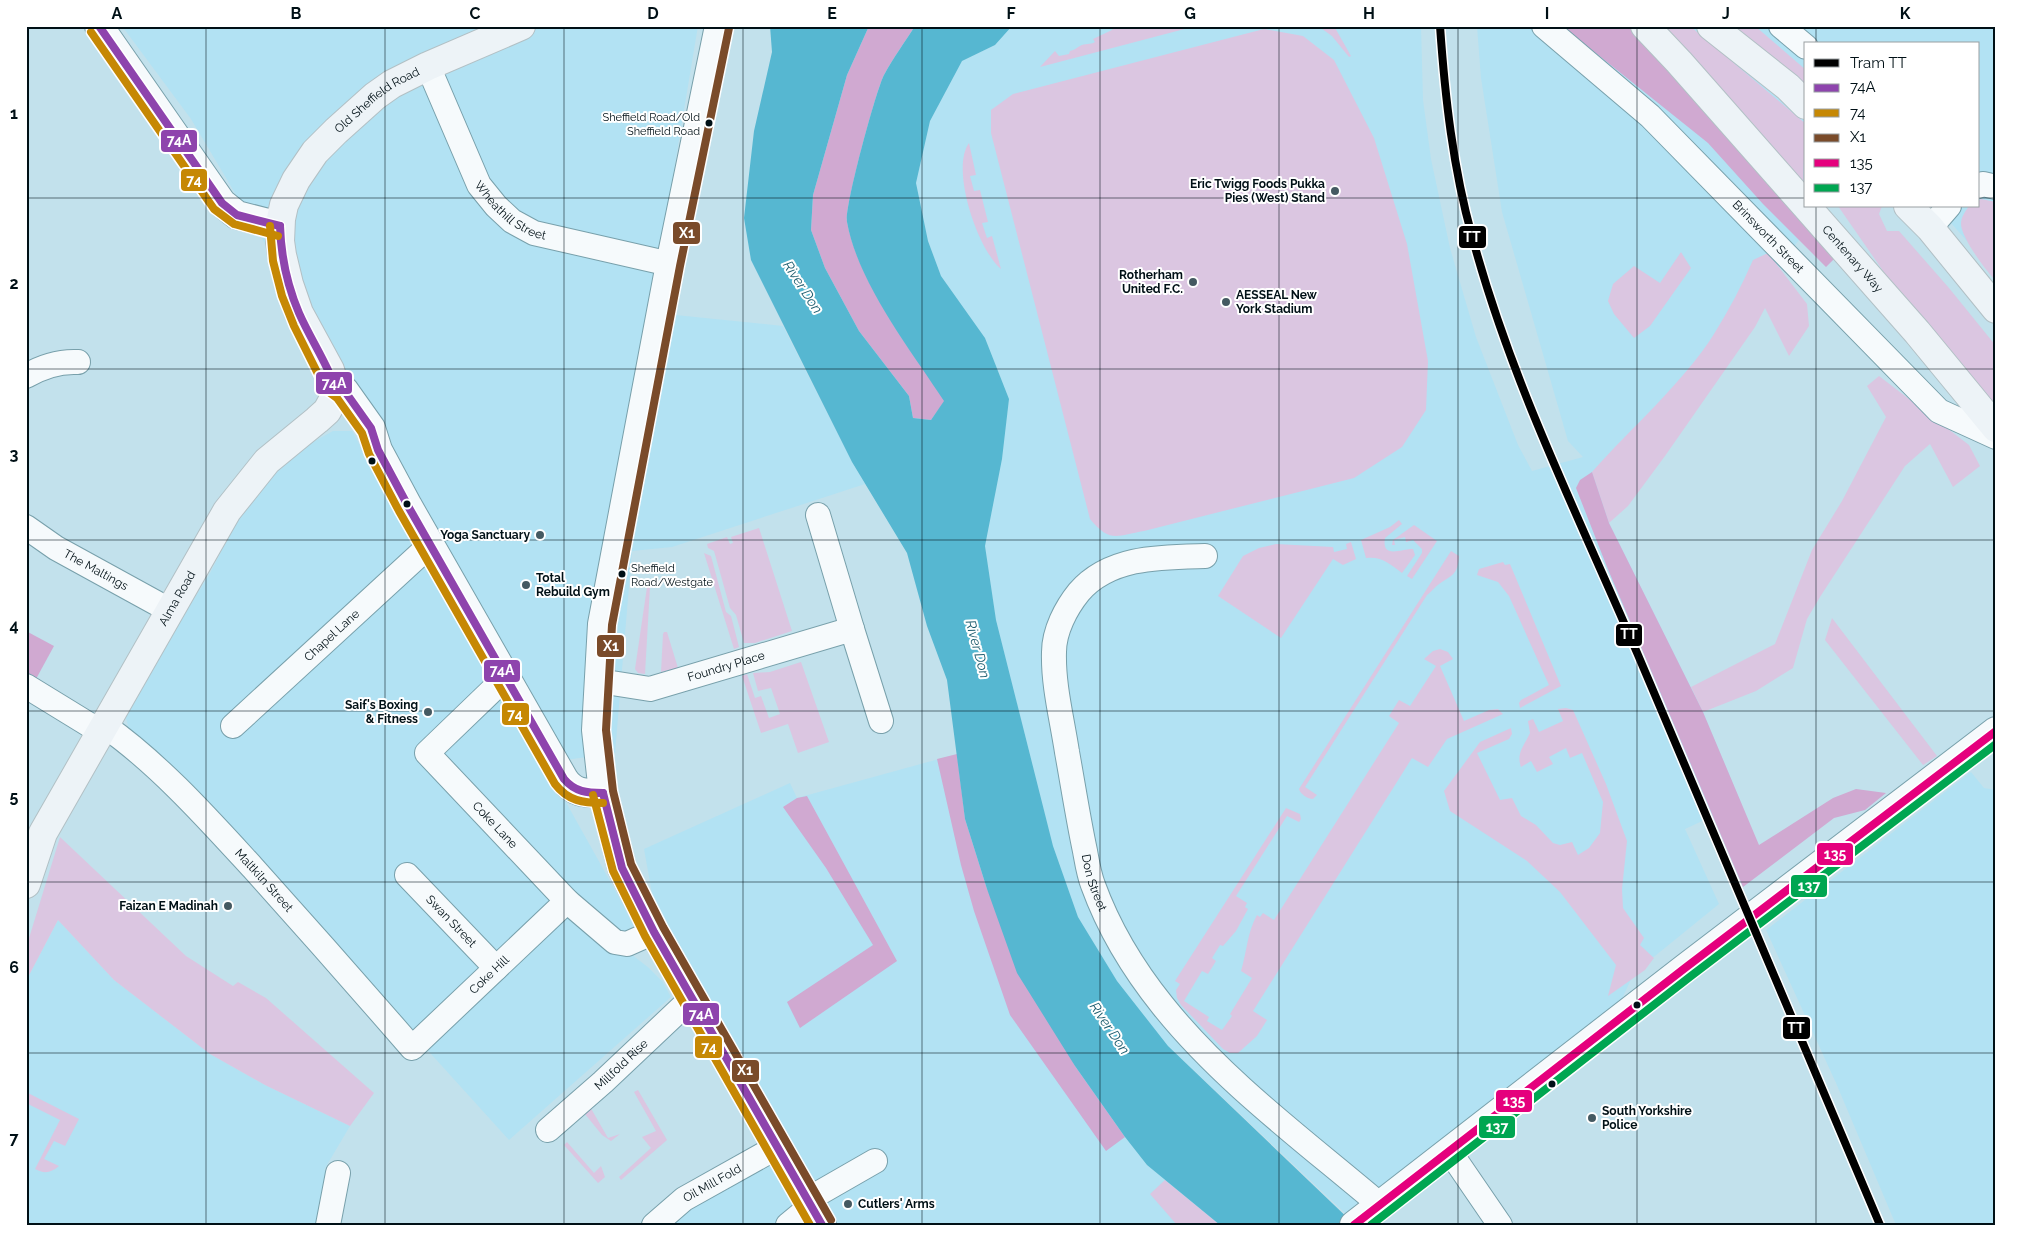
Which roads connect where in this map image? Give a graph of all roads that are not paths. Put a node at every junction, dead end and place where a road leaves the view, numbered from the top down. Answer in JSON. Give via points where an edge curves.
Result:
{"nodes":[{"id":1,"x":98,"y":26,"type":"edge"},
{"id":2,"x":521,"y":26,"type":"edge"},
{"id":3,"x":719,"y":26,"type":"edge"},
{"id":4,"x":1544,"y":26,"type":"edge"},
{"id":5,"x":1645,"y":26,"type":"edge"},
{"id":6,"x":1711,"y":26,"type":"edge"},
{"id":7,"x":1781,"y":26,"type":"edge"},
{"id":8,"x":1804,"y":45,"type":"edge"},
{"id":9,"x":428,"y":66,"type":"junction"},
{"id":10,"x":1804,"y":103,"type":"edge"},
{"id":11,"x":1980,"y":185,"type":"edge"},
{"id":12,"x":1996,"y":187,"type":"edge"},
{"id":13,"x":1804,"y":204,"type":"edge"},
{"id":14,"x":1808,"y":208,"type":"edge"},
{"id":15,"x":1829,"y":208,"type":"edge"},
{"id":16,"x":1910,"y":208,"type":"edge"},
{"id":17,"x":1947,"y":208,"type":"edge"},
{"id":18,"x":280,"y":226,"type":"junction"},
{"id":19,"x":1930,"y":228,"type":"junction"},
{"id":20,"x":670,"y":264,"type":"junction"},
{"id":21,"x":1996,"y":310,"type":"edge"},
{"id":22,"x":1917,"y":332,"type":"junction"},
{"id":23,"x":78,"y":362,"type":"dead end"},
{"id":24,"x":26,"y":376,"type":"edge"},
{"id":25,"x":331,"y":398,"type":"junction"},
{"id":26,"x":1996,"y":428,"type":"edge"},
{"id":27,"x":1996,"y":437,"type":"edge"},
{"id":28,"x":818,"y":514,"type":"dead end"},
{"id":29,"x":26,"y":526,"type":"edge"},
{"id":30,"x":430,"y":545,"type":"junction"},
{"id":31,"x":1205,"y":556,"type":"dead end"},
{"id":32,"x":169,"y":610,"type":"junction"},
{"id":33,"x":852,"y":629,"type":"junction"},
{"id":34,"x":507,"y":676,"type":"junction"},
{"id":35,"x":599,"y":681,"type":"junction"},
{"id":36,"x":26,"y":686,"type":"edge"},
{"id":37,"x":881,"y":721,"type":"dead end"},
{"id":38,"x":234,"y":726,"type":"dead end"},
{"id":39,"x":103,"y":729,"type":"junction"},
{"id":40,"x":1996,"y":731,"type":"edge"},
{"id":41,"x":603,"y":793,"type":"junction"},
{"id":42,"x":35,"y":842,"type":"edge"},
{"id":43,"x":407,"y":875,"type":"dead end"},
{"id":44,"x":26,"y":884,"type":"edge"},
{"id":45,"x":568,"y":902,"type":"junction"},
{"id":46,"x":654,"y":932,"type":"junction"},
{"id":47,"x":496,"y":968,"type":"junction"},
{"id":48,"x":692,"y":998,"type":"junction"},
{"id":49,"x":412,"y":1048,"type":"joint"},
{"id":50,"x":548,"y":1130,"type":"dead end"},
{"id":51,"x":777,"y":1147,"type":"junction"},
{"id":52,"x":1450,"y":1152,"type":"junction"},
{"id":53,"x":875,"y":1161,"type":"dead end"},
{"id":54,"x":338,"y":1173,"type":"dead end"},
{"id":55,"x":813,"y":1210,"type":"edge"},
{"id":56,"x":1367,"y":1214,"type":"edge"},
{"id":57,"x":328,"y":1225,"type":"edge"},
{"id":58,"x":654,"y":1225,"type":"edge"},
{"id":59,"x":788,"y":1225,"type":"edge"},
{"id":60,"x":1500,"y":1225,"type":"edge"}],
"edges":[{"from":1,"to":18,"type":"street","via":[[222,203],[237,216]]},
{"from":2,"to":9,"type":"main road","name":"Old Sheffield Road"},
{"from":3,"to":20,"type":"street"},
{"from":4,"to":27,"type":"street","name":"Brinsworth Street","via":[[1650,116],[1939,411]]},
{"from":5,"to":13,"type":"main road","name":"Centenary Way"},
{"from":6,"to":10,"type":"main road"},
{"from":7,"to":8,"type":"street"},
{"from":9,"to":18,"type":"main road","name":"Old Sheffield Road","via":[[375,96],[315,152],[296,180],[284,206]]},
{"from":9,"to":20,"type":"street","name":"Wheathill Street","via":[[480,185],[512,221],[534,233]]},
{"from":11,"to":12,"type":"street"},
{"from":14,"to":22,"type":"main road","name":"Centenary Way"},
{"from":15,"to":22,"type":"main road"},
{"from":16,"to":19,"type":"main road"},
{"from":17,"to":19,"type":"street"},
{"from":18,"to":25,"type":"main road","name":"Old Sheffield Road","via":[[282,256],[289,284],[300,313],[330,370]]},
{"from":19,"to":21,"type":"main road"},
{"from":20,"to":35,"type":"street","via":[[602,624]]},
{"from":22,"to":26,"type":"main road","name":"Centenary Way"},
{"from":23,"to":24,"type":"street","via":[[65,361]]},
{"from":25,"to":30,"type":"street","via":[[339,415],[378,450]]},
{"from":25,"to":32,"type":"main road","name":"Alma Road","via":[[245,487],[227,511]]},
{"from":28,"to":33,"type":"street"},
{"from":29,"to":32,"type":"street","name":"The Maltings","via":[[56,548]]},
{"from":30,"to":34,"type":"street"},
{"from":30,"to":38,"type":"street","name":"Chapel Lane"},
{"from":31,"to":56,"type":"street","name":"Don Street","via":[[1134,561],[1102,573],[1080,592],[1062,618],[1054,650],[1055,678],[1078,822],[1092,883],[1122,947],[1162,1005],[1201,1050]]},
{"from":32,"to":39,"type":"main road","name":"Alma Road"},
{"from":33,"to":35,"type":"street","name":"Foundry Place","via":[[650,689]]},
{"from":33,"to":37,"type":"street"},
{"from":34,"to":41,"type":"street","via":[[569,786],[584,793]]},
{"from":34,"to":45,"type":"street","name":"Coke Lane","via":[[428,753]]},
{"from":35,"to":41,"type":"street","via":[[596,730]]},
{"from":36,"to":39,"type":"street","name":"Maltkiln Street"},
{"from":39,"to":42,"type":"main road","name":"Alma Road"},
{"from":39,"to":49,"type":"street","name":"Maltkiln Street","via":[[130,743],[210,822]]},
{"from":40,"to":52,"type":"street"},
{"from":41,"to":46,"type":"street","via":[[622,868]]},
{"from":42,"to":44,"type":"main road","name":"Alma Road"},
{"from":43,"to":47,"type":"street","name":"Swan Street"},
{"from":45,"to":46,"type":"street","name":"Coke Lane","via":[[615,942],[627,944]]},
{"from":45,"to":47,"type":"street","name":"Coke Hill"},
{"from":46,"to":48,"type":"street"},
{"from":47,"to":49,"type":"street","name":"Coke Hill"},
{"from":48,"to":50,"type":"street","name":"Millfold Rise"},
{"from":48,"to":51,"type":"street"},
{"from":51,"to":55,"type":"street"},
{"from":51,"to":58,"type":"street","name":"Oil Mill Fold","via":[[684,1199]]},
{"from":52,"to":56,"type":"street"},
{"from":52,"to":60,"type":"street"},
{"from":53,"to":55,"type":"street"},
{"from":54,"to":57,"type":"street"},
{"from":55,"to":59,"type":"street"}]}
